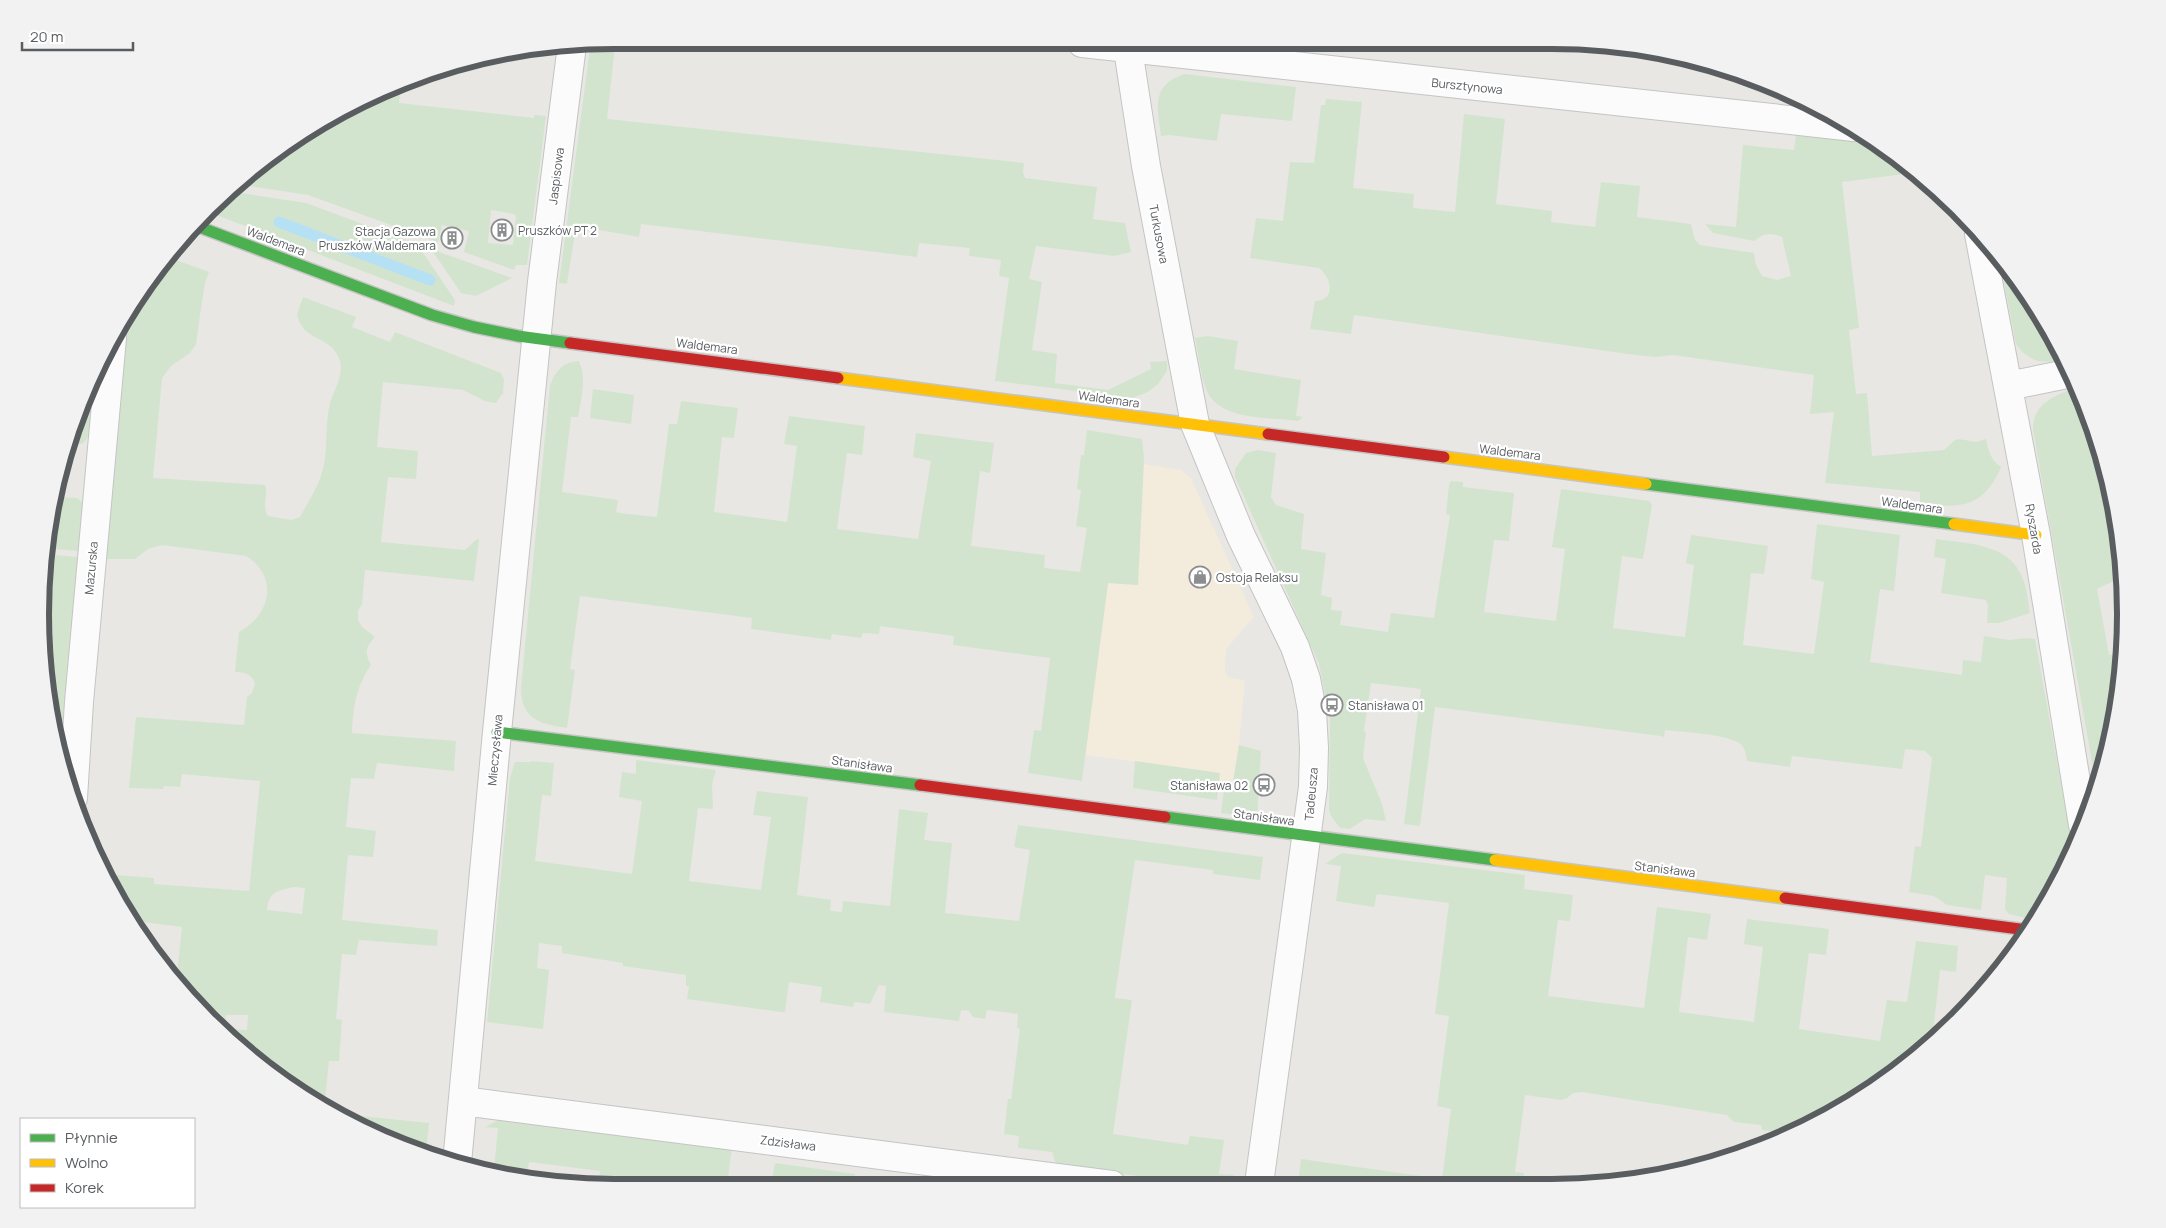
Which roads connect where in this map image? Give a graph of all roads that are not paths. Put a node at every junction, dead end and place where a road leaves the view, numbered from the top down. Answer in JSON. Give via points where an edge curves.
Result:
{"nodes":[{"id":1,"x":1127,"y":49,"type":"edge"},
{"id":2,"x":1154,"y":49,"type":"edge"},
{"id":3,"x":571,"y":51,"type":"edge"},
{"id":4,"x":1837,"y":125,"type":"edge"},
{"id":5,"x":201,"y":228,"type":"edge"},
{"id":6,"x":1981,"y":247,"type":"edge"},
{"id":7,"x":537,"y":338,"type":"junction"},
{"id":8,"x":110,"y":359,"type":"edge"},
{"id":9,"x":2064,"y":375,"type":"edge"},
{"id":10,"x":2008,"y":386,"type":"junction"},
{"id":11,"x":1195,"y":424,"type":"junction"},
{"id":12,"x":2036,"y":535,"type":"junction"},
{"id":13,"x":497,"y":732,"type":"junction"},
{"id":14,"x":67,"y":743,"type":"edge"},
{"id":15,"x":69,"y":764,"type":"edge"},
{"id":16,"x":2081,"y":812,"type":"edge"},
{"id":17,"x":1308,"y":837,"type":"junction"},
{"id":18,"x":2021,"y":929,"type":"edge"},
{"id":19,"x":463,"y":1101,"type":"junction"},
{"id":20,"x":458,"y":1157,"type":"edge"},
{"id":21,"x":1066,"y":1179,"type":"edge"},
{"id":22,"x":1260,"y":1179,"type":"edge"}],
"edges":[{"from":1,"to":11,"type":"street","name":"Turkusowa","via":[[1146,166]]},
{"from":2,"to":4,"type":"street","name":"Bursztynowa"},
{"from":3,"to":7,"type":"street","name":"Jaspisowa"},
{"from":5,"to":7,"type":"street","name":"Waldemara","via":[[439,318],[480,329]]},
{"from":6,"to":10,"type":"street","name":"Ryszarda"},
{"from":7,"to":11,"type":"street","name":"Waldemara"},
{"from":7,"to":13,"type":"street","name":"Mieczysława"},
{"from":8,"to":14,"type":"street","name":"Mazurska"},
{"from":9,"to":10,"type":"street"},
{"from":10,"to":12,"type":"street","name":"Ryszarda"},
{"from":11,"to":12,"type":"street","name":"Waldemara"},
{"from":11,"to":17,"type":"street","name":"Tadeusza","via":[[1241,536],[1295,647],[1306,679],[1314,748]]},
{"from":12,"to":16,"type":"street","name":"Ryszarda"},
{"from":13,"to":17,"type":"street","name":"Stanisława"},
{"from":13,"to":19,"type":"street","name":"Mieczysława"},
{"from":14,"to":15,"type":"street","name":"Mazurska"},
{"from":17,"to":18,"type":"street","name":"Stanisława"},
{"from":17,"to":22,"type":"street","name":"Tadeusza"},
{"from":19,"to":20,"type":"street","name":"Mieczysława"},
{"from":19,"to":21,"type":"street","name":"Zdzisława"}]}
